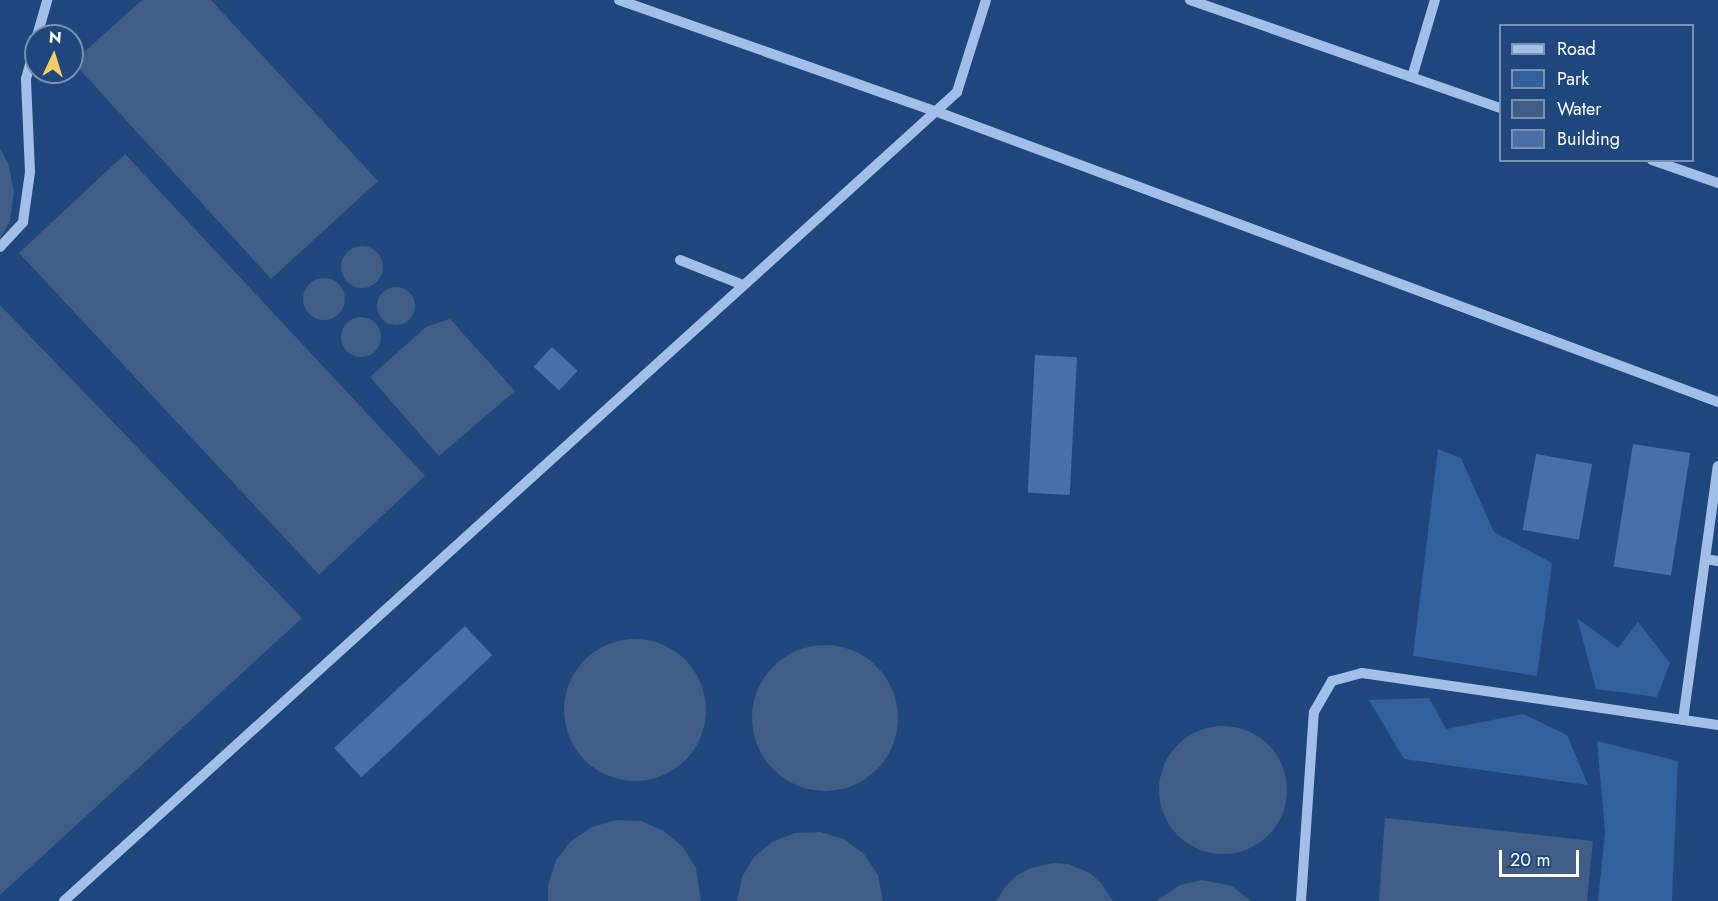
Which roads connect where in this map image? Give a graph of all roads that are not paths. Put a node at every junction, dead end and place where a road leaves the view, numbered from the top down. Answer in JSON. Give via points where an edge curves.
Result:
{"nodes":[{"id":1,"x":46,"y":0,"type":"edge"},
{"id":2,"x":619,"y":0,"type":"edge"},
{"id":3,"x":986,"y":0,"type":"edge"},
{"id":4,"x":1191,"y":0,"type":"edge"},
{"id":5,"x":1435,"y":0,"type":"edge"},
{"id":6,"x":40,"y":24,"type":"edge"},
{"id":7,"x":1412,"y":77,"type":"junction"},
{"id":8,"x":27,"y":84,"type":"edge"},
{"id":9,"x":1499,"y":108,"type":"edge"},
{"id":10,"x":935,"y":111,"type":"junction"},
{"id":11,"x":1658,"y":162,"type":"edge"},
{"id":12,"x":1718,"y":183,"type":"edge"},
{"id":13,"x":0,"y":247,"type":"edge"},
{"id":14,"x":680,"y":260,"type":"dead end"},
{"id":15,"x":743,"y":285,"type":"junction"},
{"id":16,"x":1718,"y":402,"type":"edge"},
{"id":17,"x":1718,"y":466,"type":"edge"},
{"id":18,"x":1705,"y":559,"type":"junction"},
{"id":19,"x":1718,"y":561,"type":"edge"},
{"id":20,"x":1683,"y":720,"type":"junction"},
{"id":21,"x":1718,"y":725,"type":"edge"},
{"id":22,"x":64,"y":901,"type":"edge"},
{"id":23,"x":1301,"y":901,"type":"edge"}],
"edges":[{"from":1,"to":6,"type":"street"},
{"from":2,"to":10,"type":"street"},
{"from":3,"to":10,"type":"street","via":[[957,92]]},
{"from":4,"to":7,"type":"street"},
{"from":5,"to":7,"type":"street"},
{"from":7,"to":9,"type":"street"},
{"from":8,"to":13,"type":"street","via":[[30,172],[23,222]]},
{"from":10,"to":15,"type":"street"},
{"from":10,"to":16,"type":"street"},
{"from":11,"to":12,"type":"street"},
{"from":14,"to":15,"type":"street"},
{"from":15,"to":22,"type":"street"},
{"from":17,"to":18,"type":"street"},
{"from":18,"to":19,"type":"street"},
{"from":18,"to":20,"type":"street"},
{"from":20,"to":21,"type":"street"},
{"from":20,"to":23,"type":"street","via":[[1362,672],[1332,681],[1314,712]]}]}
